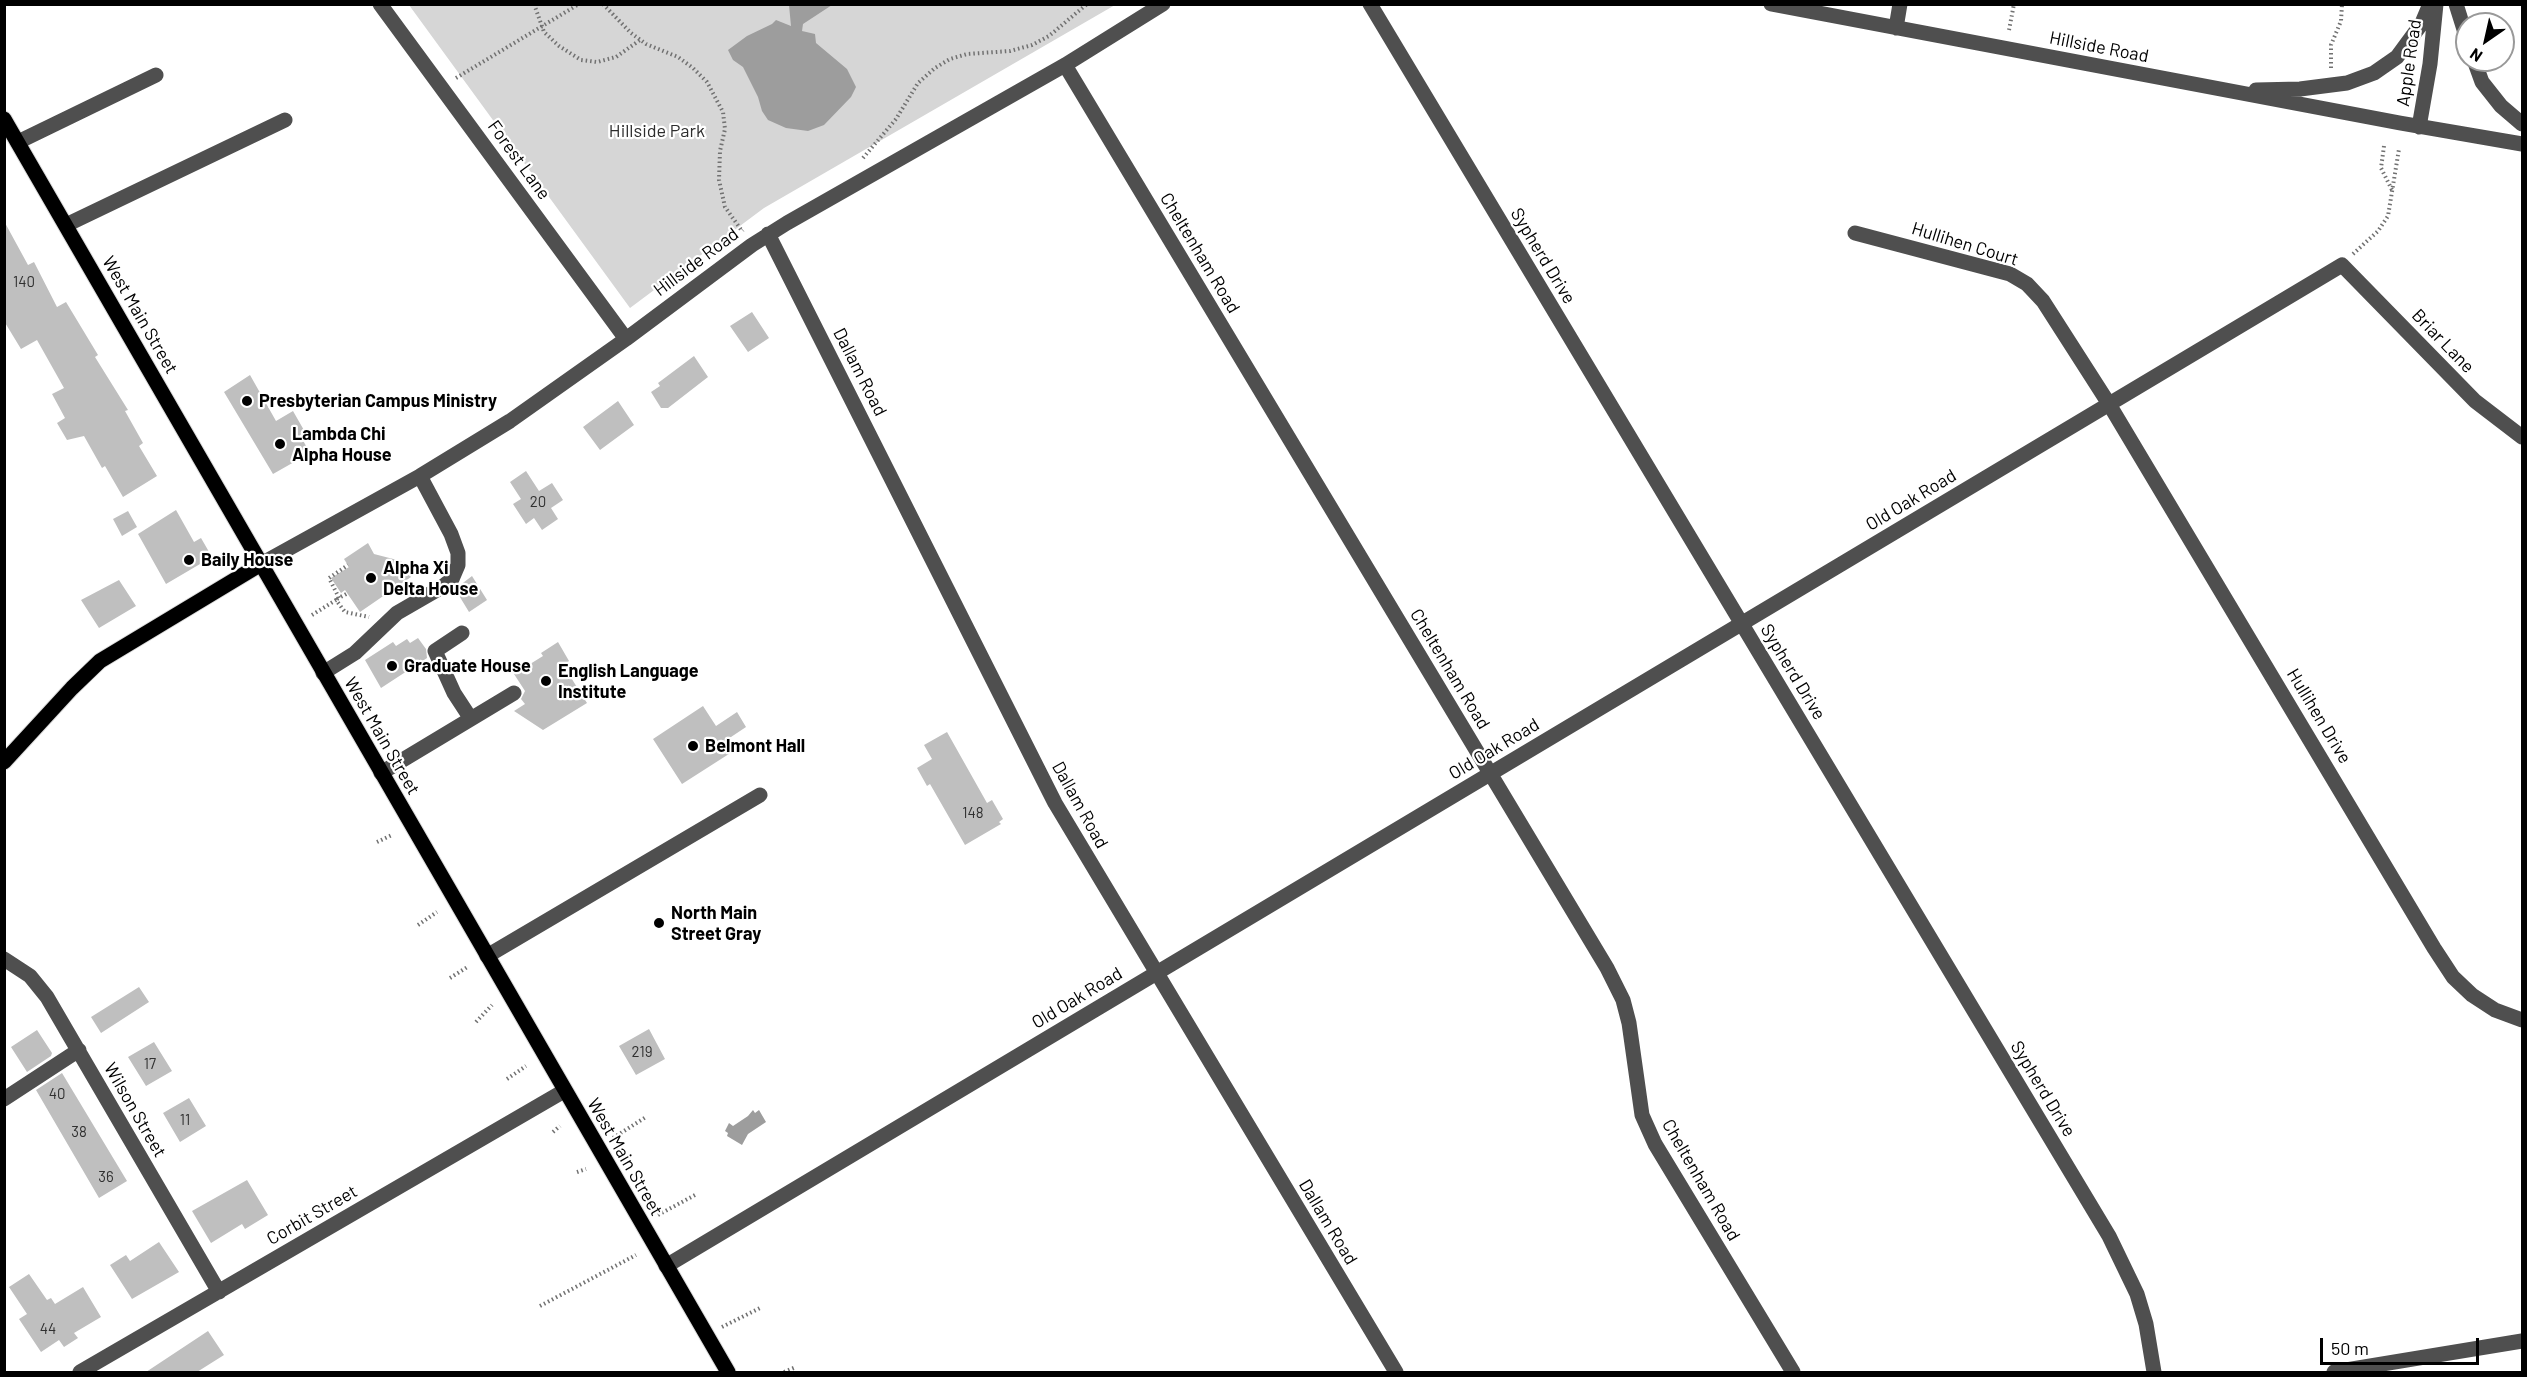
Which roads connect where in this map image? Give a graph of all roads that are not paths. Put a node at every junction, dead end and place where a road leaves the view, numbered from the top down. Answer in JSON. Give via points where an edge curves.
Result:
{"nodes":[{"id":1,"x":380,"y":4,"type":"edge"},
{"id":2,"x":1163,"y":4,"type":"edge"},
{"id":3,"x":1370,"y":4,"type":"edge"},
{"id":4,"x":1771,"y":4,"type":"edge"},
{"id":5,"x":1900,"y":4,"type":"edge"},
{"id":6,"x":2430,"y":4,"type":"edge"},
{"id":7,"x":2436,"y":4,"type":"edge"},
{"id":8,"x":1896,"y":28,"type":"junction"},
{"id":9,"x":1065,"y":65,"type":"junction"},
{"id":10,"x":2478,"y":72,"type":"edge"},
{"id":11,"x":156,"y":75,"type":"dead end"},
{"id":12,"x":2226,"y":90,"type":"junction"},
{"id":13,"x":4,"y":119,"type":"edge"},
{"id":14,"x":285,"y":120,"type":"dead end"},
{"id":15,"x":2523,"y":124,"type":"edge"},
{"id":16,"x":2420,"y":127,"type":"junction"},
{"id":17,"x":18,"y":142,"type":"junction"},
{"id":18,"x":2523,"y":144,"type":"edge"},
{"id":19,"x":66,"y":225,"type":"junction"},
{"id":20,"x":1855,"y":232,"type":"dead end"},
{"id":21,"x":768,"y":234,"type":"junction"},
{"id":22,"x":2342,"y":265,"type":"joint"},
{"id":23,"x":626,"y":339,"type":"junction"},
{"id":24,"x":2109,"y":404,"type":"junction"},
{"id":25,"x":2523,"y":437,"type":"edge"},
{"id":26,"x":420,"y":476,"type":"junction"},
{"id":27,"x":261,"y":564,"type":"junction"},
{"id":28,"x":1741,"y":624,"type":"junction"},
{"id":29,"x":462,"y":633,"type":"dead end"},
{"id":30,"x":323,"y":673,"type":"junction"},
{"id":31,"x":514,"y":693,"type":"dead end"},
{"id":32,"x":471,"y":718,"type":"junction"},
{"id":33,"x":4,"y":762,"type":"edge"},
{"id":34,"x":381,"y":773,"type":"junction"},
{"id":35,"x":1490,"y":774,"type":"junction"},
{"id":36,"x":760,"y":795,"type":"dead end"},
{"id":37,"x":487,"y":956,"type":"junction"},
{"id":38,"x":4,"y":959,"type":"edge"},
{"id":39,"x":1156,"y":973,"type":"junction"},
{"id":40,"x":2523,"y":1020,"type":"edge"},
{"id":41,"x":79,"y":1050,"type":"junction"},
{"id":42,"x":564,"y":1091,"type":"junction"},
{"id":43,"x":4,"y":1099,"type":"edge"},
{"id":44,"x":666,"y":1266,"type":"junction"},
{"id":45,"x":219,"y":1292,"type":"junction"},
{"id":46,"x":2523,"y":1341,"type":"edge"},
{"id":47,"x":80,"y":1372,"type":"edge"},
{"id":48,"x":728,"y":1372,"type":"edge"},
{"id":49,"x":1396,"y":1372,"type":"edge"},
{"id":50,"x":1793,"y":1372,"type":"edge"},
{"id":51,"x":2154,"y":1372,"type":"edge"},
{"id":52,"x":2334,"y":1372,"type":"edge"}],
"edges":[{"from":1,"to":23,"type":"street","name":"Forest Lane"},
{"from":2,"to":9,"type":"street","name":"Hillside Road"},
{"from":3,"to":28,"type":"street","name":"Sypherd Drive"},
{"from":4,"to":8,"type":"street","name":"Hillside Road"},
{"from":5,"to":8,"type":"street"},
{"from":6,"to":12,"type":"street","via":[[2422,23],[2397,57],[2348,83],[2300,89]]},
{"from":7,"to":16,"type":"street","name":"Apple Road"},
{"from":8,"to":12,"type":"street","name":"Hillside Road"},
{"from":9,"to":21,"type":"street","name":"Hillside Road"},
{"from":9,"to":35,"type":"street","name":"Cheltenham Road"},
{"from":10,"to":15,"type":"street","via":[[2501,106]]},
{"from":11,"to":17,"type":"street"},
{"from":12,"to":16,"type":"street","name":"Hillside Road"},
{"from":13,"to":17,"type":"main road","name":"West Main Street"},
{"from":14,"to":19,"type":"street"},
{"from":16,"to":18,"type":"street","name":"Hillside Road"},
{"from":17,"to":19,"type":"main road","name":"West Main Street"},
{"from":19,"to":27,"type":"main road","name":"West Main Street"},
{"from":20,"to":24,"type":"street","name":"Hullihen Court","via":[[2010,274],[2027,284],[2043,301]]},
{"from":21,"to":23,"type":"street","name":"Hillside Road"},
{"from":21,"to":39,"type":"street","name":"Dallam Road","via":[[1034,762]]},
{"from":22,"to":24,"type":"street","name":"Old Oak Road"},
{"from":22,"to":25,"type":"street","name":"Briar Lane","via":[[2475,401]]},
{"from":23,"to":26,"type":"street","name":"Hillside Road","via":[[524,412]]},
{"from":24,"to":28,"type":"street","name":"Old Oak Road"},
{"from":24,"to":40,"type":"street","name":"Hullihen Drive","via":[[2434,948],[2472,995],[2495,1010]]},
{"from":26,"to":27,"type":"street","name":"Hillside Road"},
{"from":26,"to":30,"type":"street","via":[[458,552],[452,579],[397,613],[355,653]]},
{"from":27,"to":30,"type":"main road","name":"West Main Street"},
{"from":27,"to":33,"type":"main road","via":[[100,661]]},
{"from":28,"to":35,"type":"street","name":"Old Oak Road"},
{"from":28,"to":51,"type":"street","name":"Sypherd Drive","via":[[2114,1246],[2138,1294]]},
{"from":29,"to":32,"type":"street","via":[[435,651],[454,693]]},
{"from":30,"to":34,"type":"main road","name":"West Main Street"},
{"from":31,"to":32,"type":"street"},
{"from":32,"to":34,"type":"street"},
{"from":34,"to":37,"type":"main road","name":"West Main Street"},
{"from":35,"to":39,"type":"street","name":"Old Oak Road"},
{"from":35,"to":50,"type":"street","name":"Cheltenham Road","via":[[1623,1000],[1642,1115],[1655,1144]]},
{"from":36,"to":37,"type":"street"},
{"from":37,"to":42,"type":"main road","name":"West Main Street"},
{"from":38,"to":41,"type":"street","name":"Wilson Street","via":[[30,976]]},
{"from":39,"to":44,"type":"street","name":"Old Oak Road"},
{"from":39,"to":49,"type":"street","name":"Dallam Road"},
{"from":41,"to":43,"type":"street"},
{"from":41,"to":45,"type":"street","name":"Wilson Street"},
{"from":42,"to":44,"type":"main road","name":"West Main Street"},
{"from":42,"to":45,"type":"street","name":"Corbit Street"},
{"from":44,"to":48,"type":"main road","name":"West Main Street"},
{"from":45,"to":47,"type":"street","name":"Corbit Street"},
{"from":46,"to":52,"type":"street"}]}
